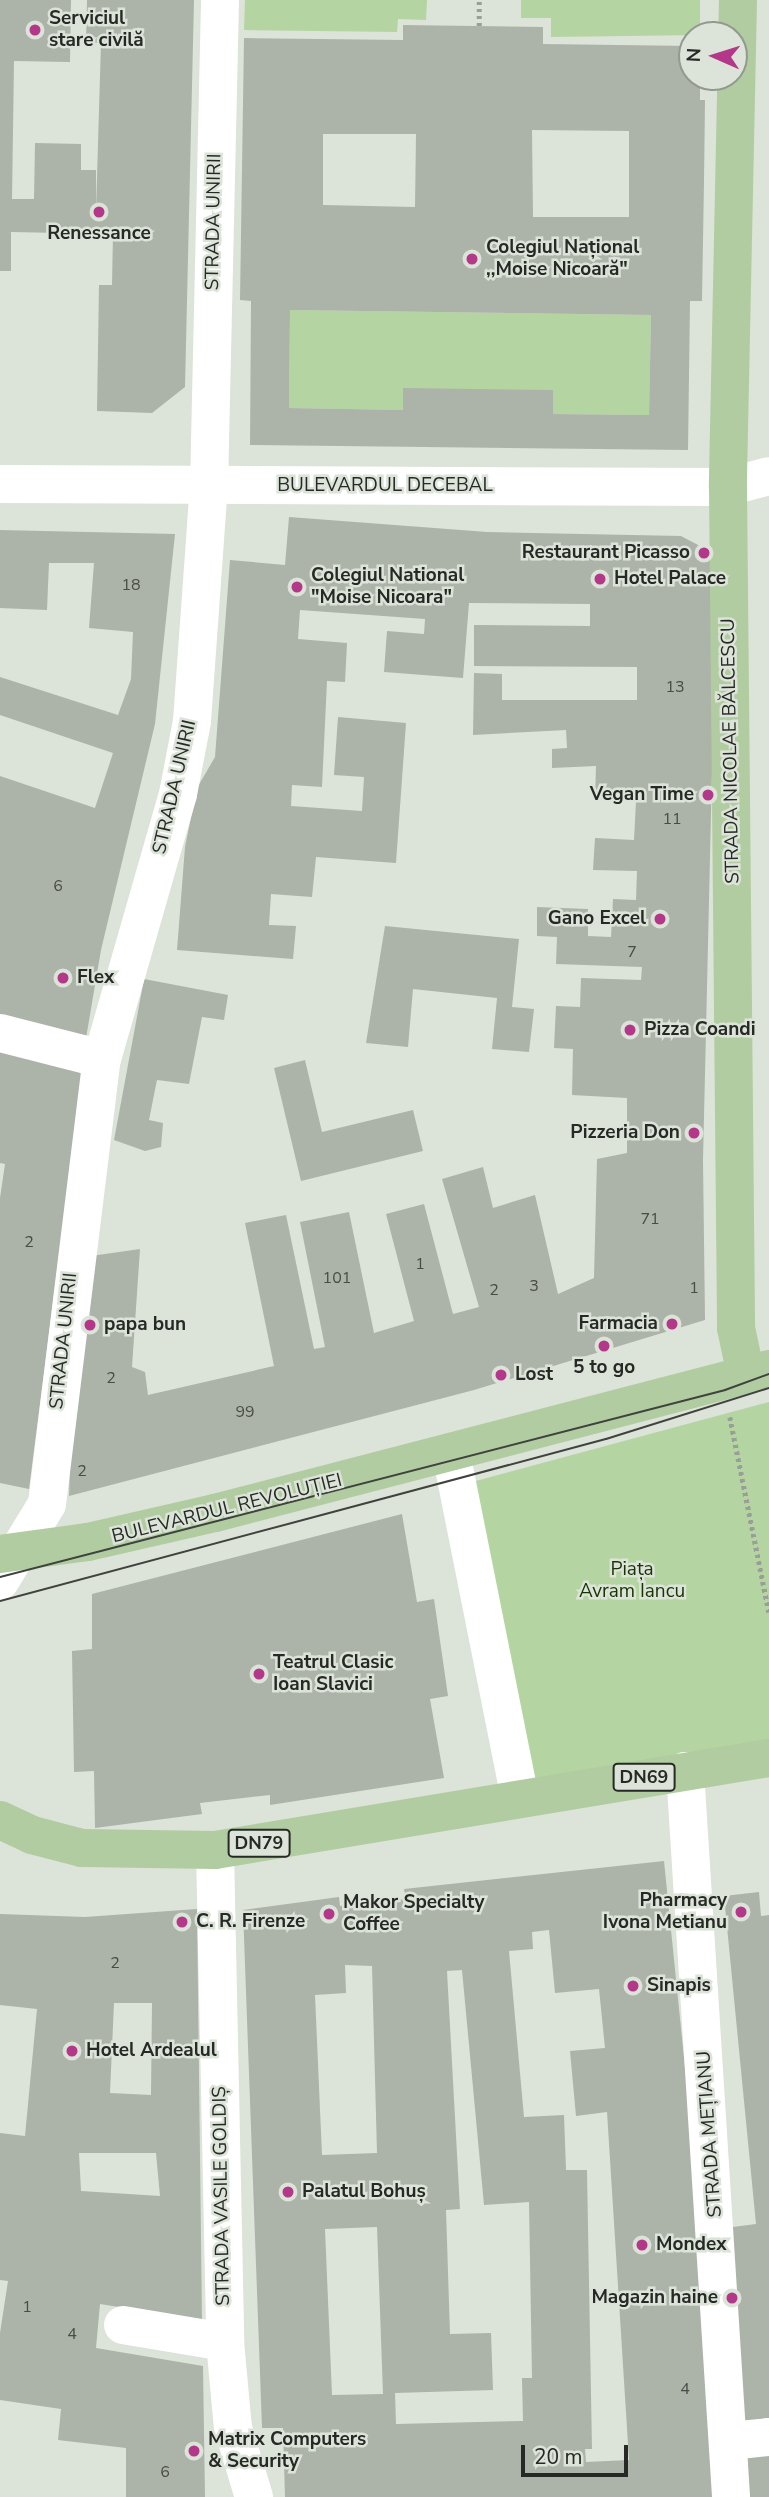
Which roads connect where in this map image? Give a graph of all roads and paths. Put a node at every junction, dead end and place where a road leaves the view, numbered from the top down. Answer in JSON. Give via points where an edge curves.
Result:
{"nodes":[{"id":1,"x":220,"y":0,"type":"edge"},
{"id":2,"x":479,"y":0,"type":"edge"},
{"id":3,"x":738,"y":0,"type":"edge"},
{"id":4,"x":479,"y":26,"type":"dead end"},
{"id":5,"x":769,"y":476,"type":"edge"},
{"id":6,"x":0,"y":484,"type":"edge"},
{"id":7,"x":209,"y":486,"type":"junction"},
{"id":8,"x":728,"y":487,"type":"junction"},
{"id":9,"x":0,"y":1033,"type":"edge"},
{"id":10,"x":102,"y":1059,"type":"junction"},
{"id":11,"x":746,"y":1375,"type":"edge"},
{"id":12,"x":451,"y":1453,"type":"junction"},
{"id":13,"x":5,"y":1563,"type":"edge"},
{"id":14,"x":769,"y":1612,"type":"edge"},
{"id":15,"x":769,"y":1758,"type":"edge"},
{"id":16,"x":685,"y":1771,"type":"junction"},
{"id":17,"x":520,"y":1798,"type":"junction"},
{"id":18,"x":0,"y":1820,"type":"edge"},
{"id":19,"x":215,"y":1850,"type":"junction"},
{"id":20,"x":123,"y":2325,"type":"dead end"},
{"id":21,"x":225,"y":2342,"type":"junction"},
{"id":22,"x":769,"y":2437,"type":"edge"},
{"id":23,"x":730,"y":2441,"type":"junction"},
{"id":24,"x":254,"y":2497,"type":"edge"},
{"id":25,"x":732,"y":2497,"type":"edge"}],
"edges":[{"from":1,"to":7,"type":"street","name":"STRADA UNIRII"},
{"from":2,"to":4,"type":"path"},
{"from":3,"to":8,"type":"main road","name":"STRADA NICOLAE BĂLCESCU"},
{"from":5,"to":8,"type":"street","name":"BULEVARDUL DECEBAL"},
{"from":6,"to":7,"type":"street","name":"BULEVARDUL DECEBAL"},
{"from":7,"to":8,"type":"street","name":"BULEVARDUL DECEBAL"},
{"from":7,"to":10,"type":"street","name":"STRADA UNIRII","via":[[192,721],[178,794]]},
{"from":8,"to":11,"type":"main road","name":"STRADA NICOLAE BĂLCESCU","via":[[736,1328]]},
{"from":9,"to":10,"type":"street"},
{"from":10,"to":13,"type":"street","name":"STRADA UNIRII","via":[[47,1504]]},
{"from":11,"to":12,"type":"main road"},
{"from":11,"to":14,"type":"path"},
{"from":12,"to":13,"type":"main road","name":"BULEVARDUL REVOLUȚIEI"},
{"from":12,"to":17,"type":"street"},
{"from":15,"to":16,"type":"main road","number":"DN69"},
{"from":16,"to":17,"type":"main road","number":"DN69"},
{"from":16,"to":23,"type":"street","name":"STRADA MEȚIANU"},
{"from":17,"to":19,"type":"main road","number":"DN79"},
{"from":18,"to":19,"type":"main road","number":"DN79","via":[[32,1835],[82,1848]]},
{"from":19,"to":21,"type":"street","name":"STRADA VASILE GOLDIȘ"},
{"from":20,"to":21,"type":"street"},
{"from":21,"to":24,"type":"street","name":"STRADA VASILE GOLDIȘ","via":[[233,2428]]},
{"from":22,"to":23,"type":"street"},
{"from":23,"to":25,"type":"street","name":"STRADA MEȚIANU"}]}
